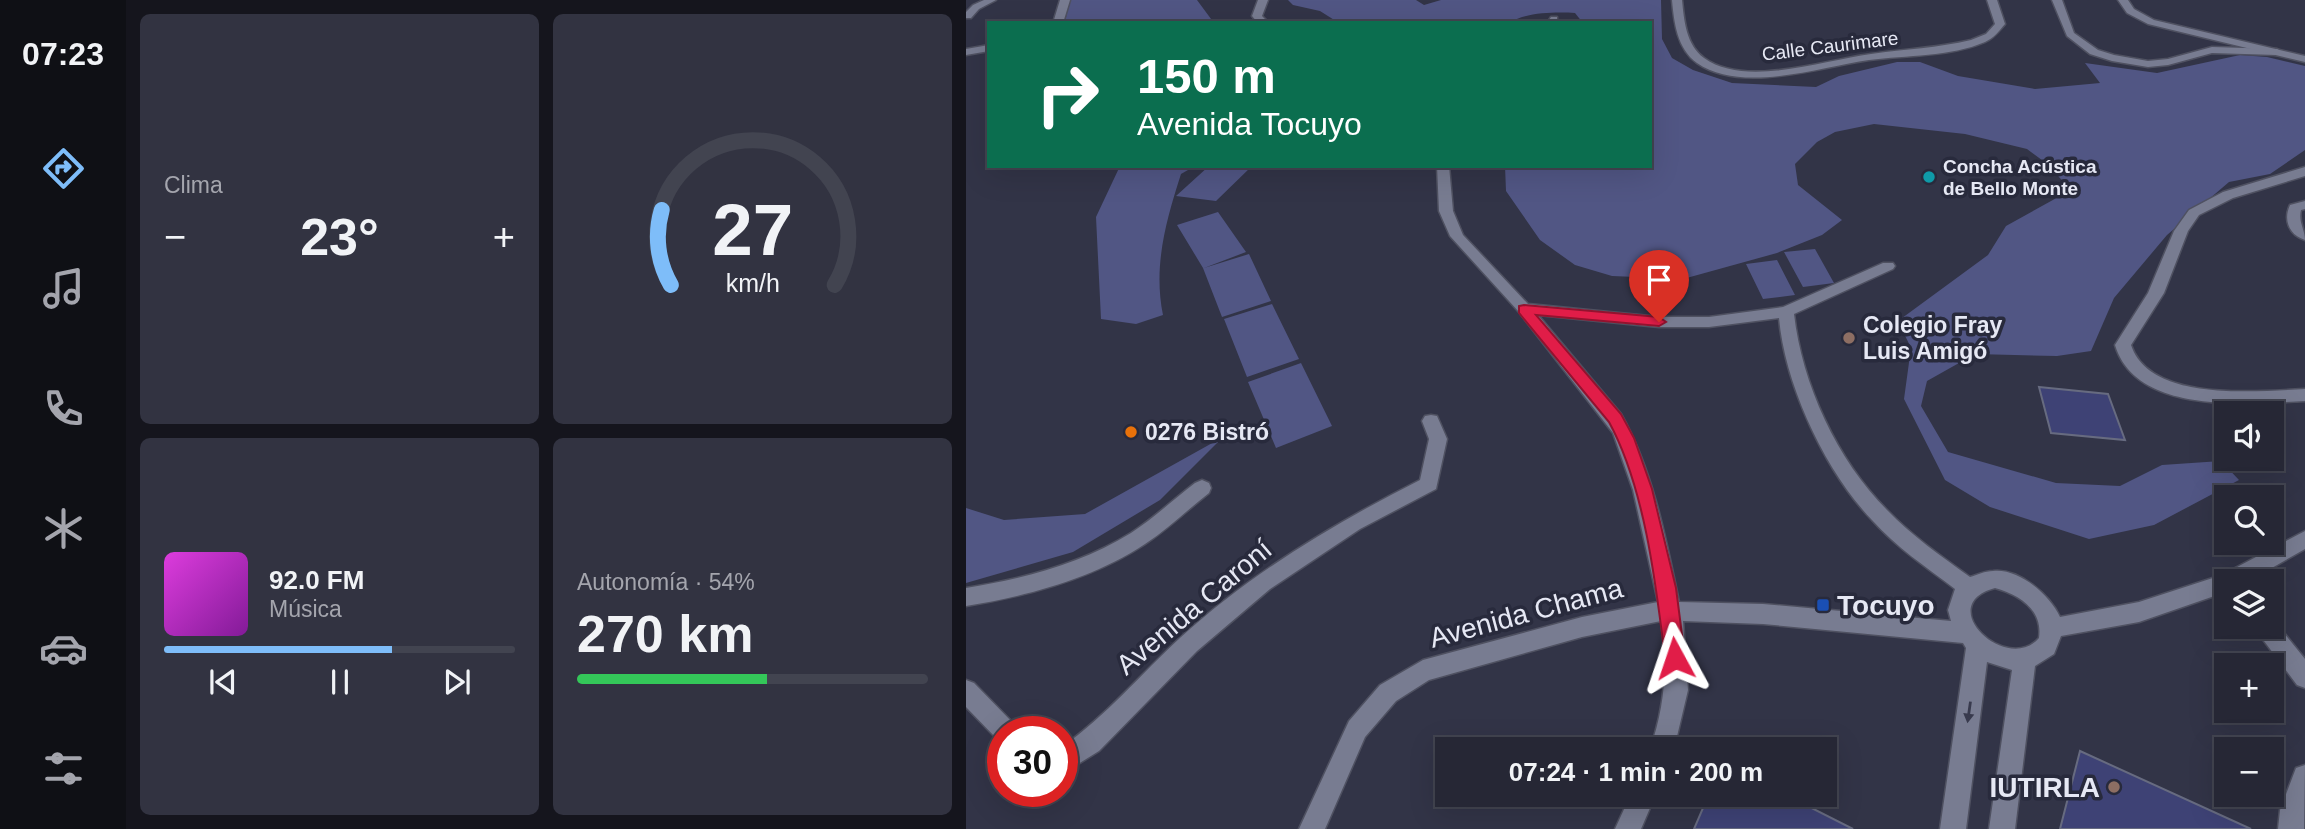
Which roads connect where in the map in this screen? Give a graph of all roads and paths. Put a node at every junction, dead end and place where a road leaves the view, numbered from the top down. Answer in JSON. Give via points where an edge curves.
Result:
{"nodes":[{"id":1,"x":991,"y":0,"type":"edge"},
{"id":2,"x":1065,"y":0,"type":"edge"},
{"id":3,"x":1263,"y":0,"type":"edge"},
{"id":4,"x":1677,"y":0,"type":"edge"},
{"id":5,"x":1992,"y":0,"type":"edge"},
{"id":6,"x":2057,"y":0,"type":"edge"},
{"id":7,"x":2123,"y":0,"type":"edge"},
{"id":8,"x":968,"y":16,"type":"dead end"},
{"id":9,"x":1059,"y":21,"type":"edge"},
{"id":10,"x":1262,"y":21,"type":"edge"},
{"id":11,"x":987,"y":48,"type":"edge"},
{"id":12,"x":966,"y":52,"type":"edge"},
{"id":13,"x":2277,"y":52,"type":"junction"},
{"id":14,"x":2305,"y":59,"type":"edge"},
{"id":15,"x":1443,"y":168,"type":"edge"},
{"id":16,"x":2305,"y":170,"type":"edge"},
{"id":17,"x":2305,"y":205,"type":"edge"},
{"id":18,"x":2305,"y":236,"type":"edge"},
{"id":19,"x":1888,"y":266,"type":"dead end"},
{"id":20,"x":1524,"y":309,"type":"junction"},
{"id":21,"x":1786,"y":312,"type":"junction"},
{"id":22,"x":2305,"y":395,"type":"edge"},
{"id":23,"x":1431,"y":421,"type":"dead end"},
{"id":24,"x":1202,"y":488,"type":"dead end"},
{"id":25,"x":2305,"y":539,"type":"edge"},
{"id":26,"x":2252,"y":569,"type":"edge"},
{"id":27,"x":1967,"y":586,"type":"junction"},
{"id":28,"x":2214,"y":587,"type":"edge"},
{"id":29,"x":966,"y":597,"type":"edge"},
{"id":30,"x":1670,"y":611,"type":"junction"},
{"id":31,"x":2053,"y":628,"type":"junction"},
{"id":32,"x":1973,"y":639,"type":"junction"},
{"id":33,"x":2276,"y":639,"type":"edge"},
{"id":34,"x":2025,"y":659,"type":"junction"},
{"id":35,"x":2305,"y":677,"type":"edge"},
{"id":36,"x":966,"y":691,"type":"edge"},
{"id":37,"x":992,"y":716,"type":"edge"},
{"id":38,"x":1665,"y":737,"type":"edge"},
{"id":39,"x":1078,"y":751,"type":"edge"},
{"id":40,"x":2305,"y":777,"type":"edge"},
{"id":41,"x":1638,"y":807,"type":"edge"},
{"id":42,"x":1312,"y":829,"type":"edge"},
{"id":43,"x":1628,"y":829,"type":"edge"},
{"id":44,"x":1953,"y":829,"type":"edge"},
{"id":45,"x":2002,"y":829,"type":"edge"},
{"id":46,"x":2291,"y":829,"type":"edge"}],
"edges":[{"from":1,"to":8,"type":"street"},
{"from":2,"to":9,"type":"street"},
{"from":3,"to":10,"type":"street","via":[[1257,16]]},
{"from":4,"to":5,"type":"street","name":"Calle Caurimare","via":[[1686,43],[1699,60],[1731,71],[1772,73],[1976,42],[1989,37],[2000,24]]},
{"from":6,"to":13,"type":"street","via":[[2070,34],[2094,52],[2112,58],[2148,64],[2213,50]]},
{"from":7,"to":13,"type":"street","via":[[2125,8],[2151,22]]},
{"from":11,"to":12,"type":"street"},
{"from":13,"to":14,"type":"street"},
{"from":15,"to":20,"type":"street","via":[[1446,211],[1457,236]]},
{"from":16,"to":22,"type":"street","via":[[2201,207],[2185,223],[2159,287],[2123,345],[2129,363],[2186,392],[2223,398]]},
{"from":17,"to":18,"type":"street","via":[[2295,208],[2292,217]]},
{"from":19,"to":21,"type":"street"},
{"from":20,"to":21,"type":"street","via":[[1659,322],[1709,322]]},
{"from":20,"to":30,"type":"street","via":[[1626,438],[1643,489]]},
{"from":21,"to":27,"type":"street","via":[[1786,332],[1813,411],[1868,503],[1914,547]]},
{"from":23,"to":39,"type":"street","name":"Avenida Caroní","via":[[1438,439],[1429,484],[1353,523],[1263,583],[1189,644]]},
{"from":24,"to":29,"type":"street","via":[[1131,543],[1080,568]]},
{"from":25,"to":26,"type":"street"},
{"from":27,"to":31,"type":"street","via":[[1980,580],[2011,582],[2039,602]]},
{"from":27,"to":32,"type":"street","via":[[1958,608]]},
{"from":28,"to":31,"type":"street","via":[[2139,612]]},
{"from":30,"to":32,"type":"street","name":"Avenida Chama","via":[[1763,614]]},
{"from":30,"to":38,"type":"street","via":[[1678,684]]},
{"from":30,"to":42,"type":"street","name":"Avenida Chama","via":[[1582,627],[1423,671],[1388,693],[1356,729]]},
{"from":31,"to":34,"type":"street","via":[[2040,653]]},
{"from":32,"to":34,"type":"street","via":[[1996,656]]},
{"from":32,"to":44,"type":"street","one_way":true},
{"from":33,"to":35,"type":"street"},
{"from":34,"to":45,"type":"street"},
{"from":36,"to":37,"type":"street"},
{"from":40,"to":46,"type":"street"},
{"from":41,"to":43,"type":"street"}]}
